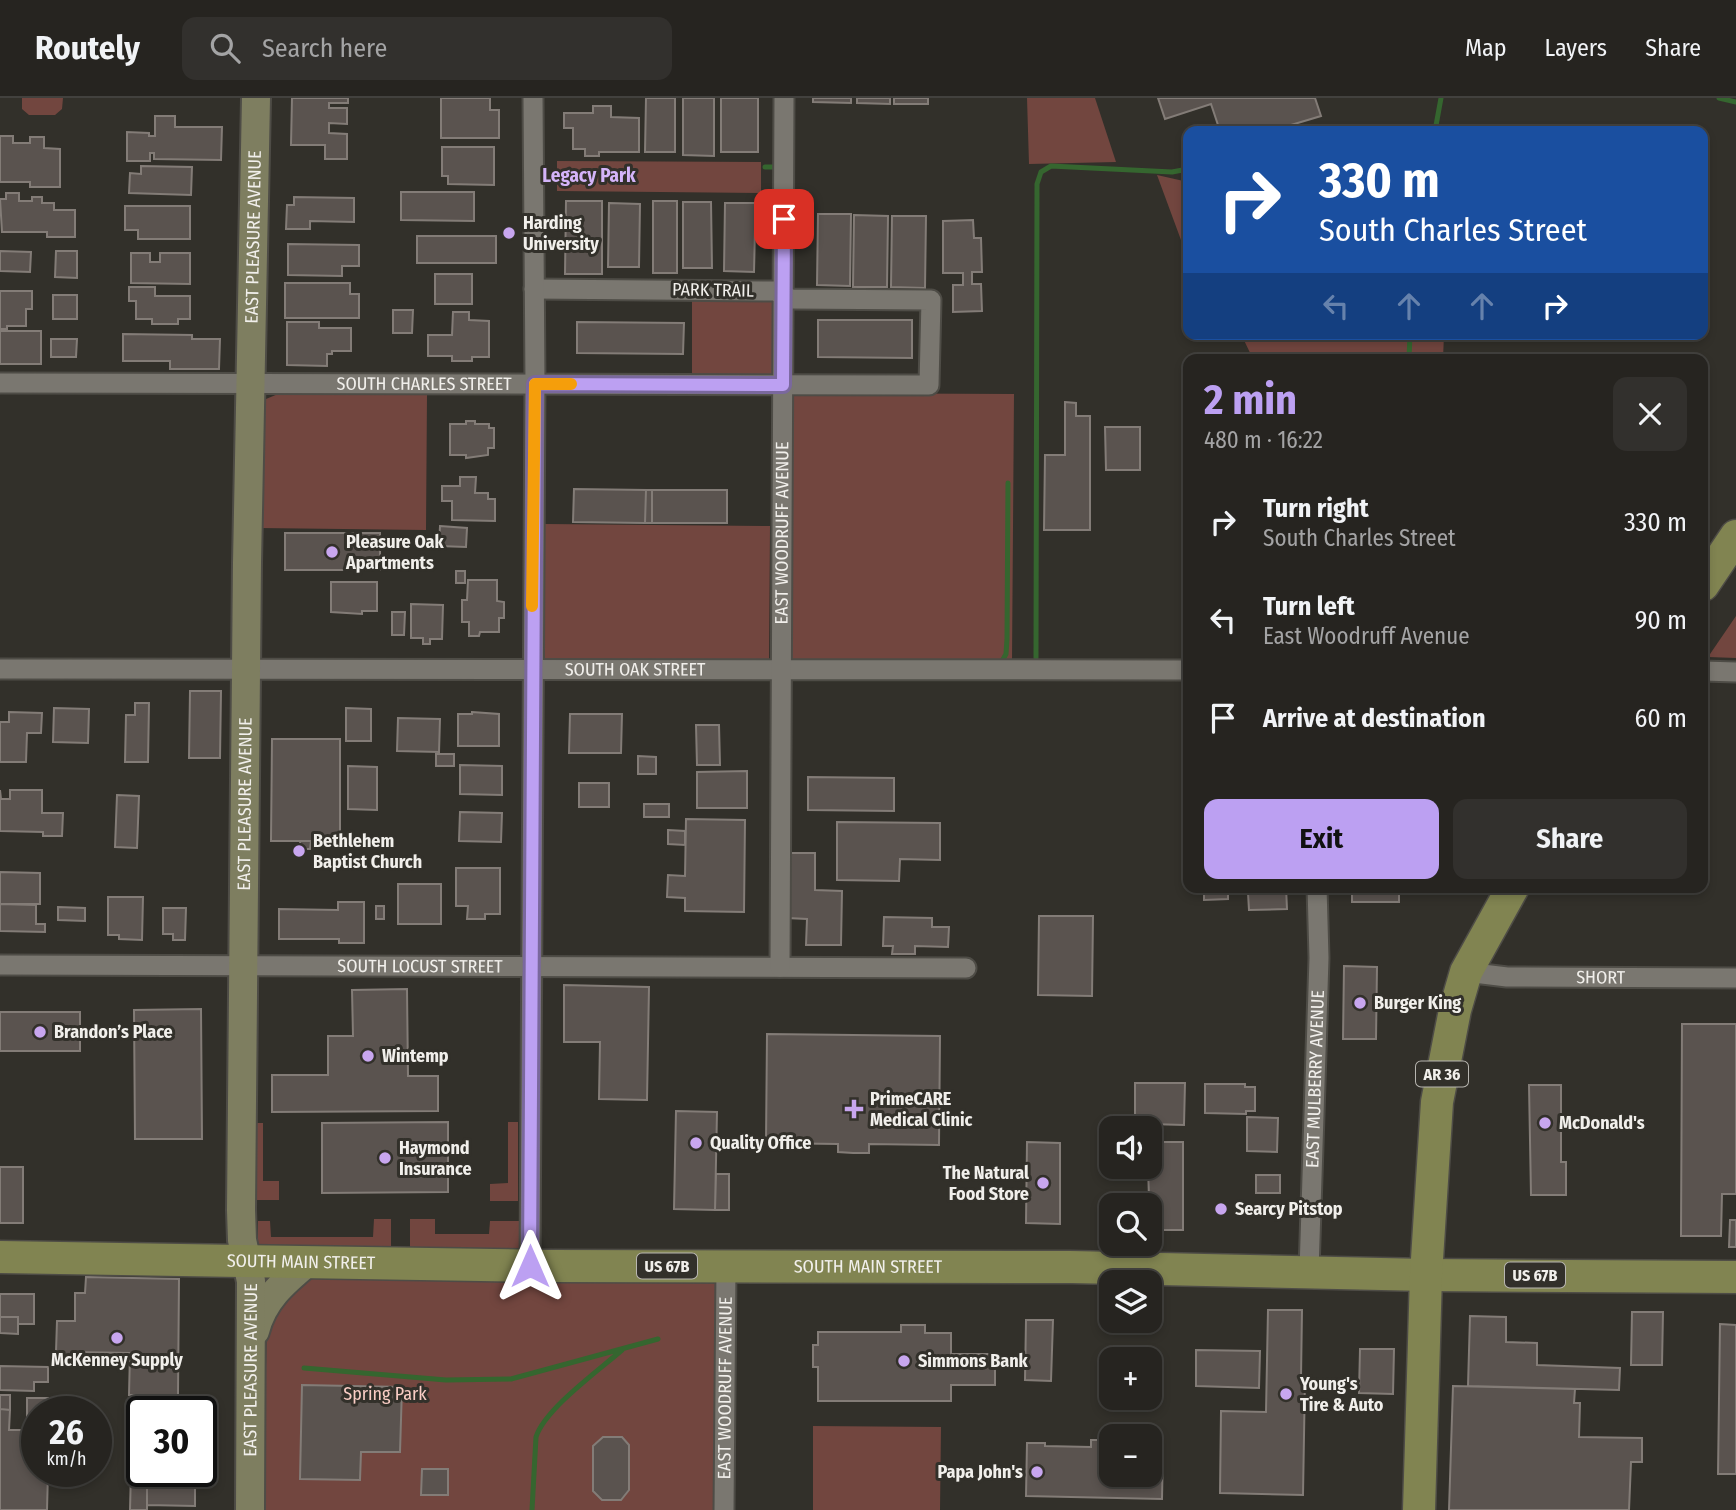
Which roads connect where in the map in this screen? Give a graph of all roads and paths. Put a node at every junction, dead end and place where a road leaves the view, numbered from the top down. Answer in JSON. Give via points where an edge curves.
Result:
{"nodes":[{"id":1,"x":256,"y":98,"type":"edge"},
{"id":2,"x":533,"y":98,"type":"edge"},
{"id":3,"x":784,"y":98,"type":"edge"},
{"id":4,"x":534,"y":289,"type":"junction"},
{"id":5,"x":783,"y":295,"type":"junction"},
{"id":6,"x":0,"y":383,"type":"edge"},
{"id":7,"x":251,"y":383,"type":"junction"},
{"id":8,"x":535,"y":384,"type":"junction"},
{"id":9,"x":783,"y":385,"type":"junction"},
{"id":10,"x":929,"y":385,"type":"joint"},
{"id":11,"x":1736,"y":537,"type":"edge"},
{"id":12,"x":1708,"y":578,"type":"edge"},
{"id":13,"x":0,"y":669,"type":"edge"},
{"id":14,"x":247,"y":669,"type":"junction"},
{"id":15,"x":532,"y":669,"type":"junction"},
{"id":16,"x":781,"y":670,"type":"junction"},
{"id":17,"x":1183,"y":670,"type":"edge"},
{"id":18,"x":1708,"y":671,"type":"edge"},
{"id":19,"x":1736,"y":672,"type":"edge"},
{"id":20,"x":1317,"y":893,"type":"edge"},
{"id":21,"x":1510,"y":893,"type":"edge"},
{"id":22,"x":0,"y":965,"type":"edge"},
{"id":23,"x":245,"y":965,"type":"junction"},
{"id":24,"x":531,"y":967,"type":"junction"},
{"id":25,"x":780,"y":967,"type":"junction"},
{"id":26,"x":966,"y":968,"type":"dead end"},
{"id":27,"x":1466,"y":972,"type":"junction"},
{"id":28,"x":1736,"y":978,"type":"edge"},
{"id":29,"x":0,"y":1257,"type":"edge"},
{"id":30,"x":247,"y":1260,"type":"junction"},
{"id":31,"x":309,"y":1261,"type":"junction"},
{"id":32,"x":530,"y":1266,"type":"junction"},
{"id":33,"x":726,"y":1266,"type":"junction"},
{"id":34,"x":1309,"y":1270,"type":"junction"},
{"id":35,"x":1426,"y":1275,"type":"junction"},
{"id":36,"x":1736,"y":1276,"type":"edge"},
{"id":37,"x":251,"y":1344,"type":"junction"},
{"id":38,"x":250,"y":1510,"type":"edge"},
{"id":39,"x":724,"y":1510,"type":"edge"},
{"id":40,"x":1419,"y":1510,"type":"edge"}],
"edges":[{"from":1,"to":7,"type":"street","name":"EAST PLEASURE AVENUE"},
{"from":2,"to":4,"type":"street"},
{"from":3,"to":5,"type":"street","name":"EAST WOODRUFF AVENUE"},
{"from":4,"to":5,"type":"street","name":"PARK TRAIL","via":[[775,290]]},
{"from":4,"to":8,"type":"street"},
{"from":5,"to":9,"type":"street","name":"EAST WOODRUFF AVENUE"},
{"from":5,"to":10,"type":"street","name":"PARK TRAIL","via":[[791,299],[930,300]]},
{"from":6,"to":7,"type":"street","name":"SOUTH CHARLES STREET"},
{"from":7,"to":8,"type":"street","name":"SOUTH CHARLES STREET"},
{"from":7,"to":14,"type":"street","name":"EAST PLEASURE AVENUE"},
{"from":8,"to":9,"type":"street","name":"SOUTH CHARLES STREET"},
{"from":8,"to":15,"type":"street"},
{"from":9,"to":10,"type":"street","name":"SOUTH CHARLES STREET"},
{"from":9,"to":16,"type":"street","name":"EAST WOODRUFF AVENUE"},
{"from":11,"to":12,"type":"main road"},
{"from":13,"to":14,"type":"street","name":"SOUTH OAK STREET"},
{"from":14,"to":15,"type":"street","name":"SOUTH OAK STREET"},
{"from":14,"to":23,"type":"street","name":"EAST PLEASURE AVENUE"},
{"from":15,"to":16,"type":"street","name":"SOUTH OAK STREET"},
{"from":15,"to":24,"type":"street"},
{"from":16,"to":17,"type":"street","name":"SOUTH OAK STREET"},
{"from":16,"to":25,"type":"street","name":"EAST WOODRUFF AVENUE"},
{"from":18,"to":19,"type":"street"},
{"from":20,"to":34,"type":"street","name":"EAST MULBERRY AVENUE"},
{"from":21,"to":27,"type":"main road","number":"AR 36"},
{"from":22,"to":23,"type":"street","name":"SOUTH LOCUST STREET"},
{"from":23,"to":24,"type":"street","name":"SOUTH LOCUST STREET"},
{"from":23,"to":30,"type":"street","name":"EAST PLEASURE AVENUE","via":[[241,1220]]},
{"from":24,"to":25,"type":"street","name":"SOUTH LOCUST STREET"},
{"from":24,"to":32,"type":"street"},
{"from":25,"to":26,"type":"street","name":"SOUTH LOCUST STREET"},
{"from":27,"to":28,"type":"street","name":"SHORT","via":[[1507,977]]},
{"from":27,"to":35,"type":"main road","number":"AR 36","via":[[1437,1102]]},
{"from":29,"to":30,"type":"main road","name":"SOUTH MAIN STREET","number":"US 67B"},
{"from":30,"to":31,"type":"main road","name":"SOUTH MAIN STREET","number":"US 67B"},
{"from":30,"to":37,"type":"street","name":"EAST PLEASURE AVENUE"},
{"from":31,"to":32,"type":"main road","name":"SOUTH MAIN STREET","number":"US 67B"},
{"from":31,"to":37,"type":"street","via":[[274,1292]]},
{"from":32,"to":33,"type":"main road","name":"SOUTH MAIN STREET","number":"US 67B"},
{"from":33,"to":34,"type":"main road","name":"SOUTH MAIN STREET","number":"US 67B"},
{"from":33,"to":39,"type":"street","name":"EAST WOODRUFF AVENUE"},
{"from":34,"to":35,"type":"main road","name":"SOUTH MAIN STREET","number":"US 67B"},
{"from":35,"to":36,"type":"main road","name":"SOUTH MAIN STREET","number":"US 67B"},
{"from":35,"to":40,"type":"main road","number":"AR 36"},
{"from":37,"to":38,"type":"street","name":"EAST PLEASURE AVENUE"}]}
